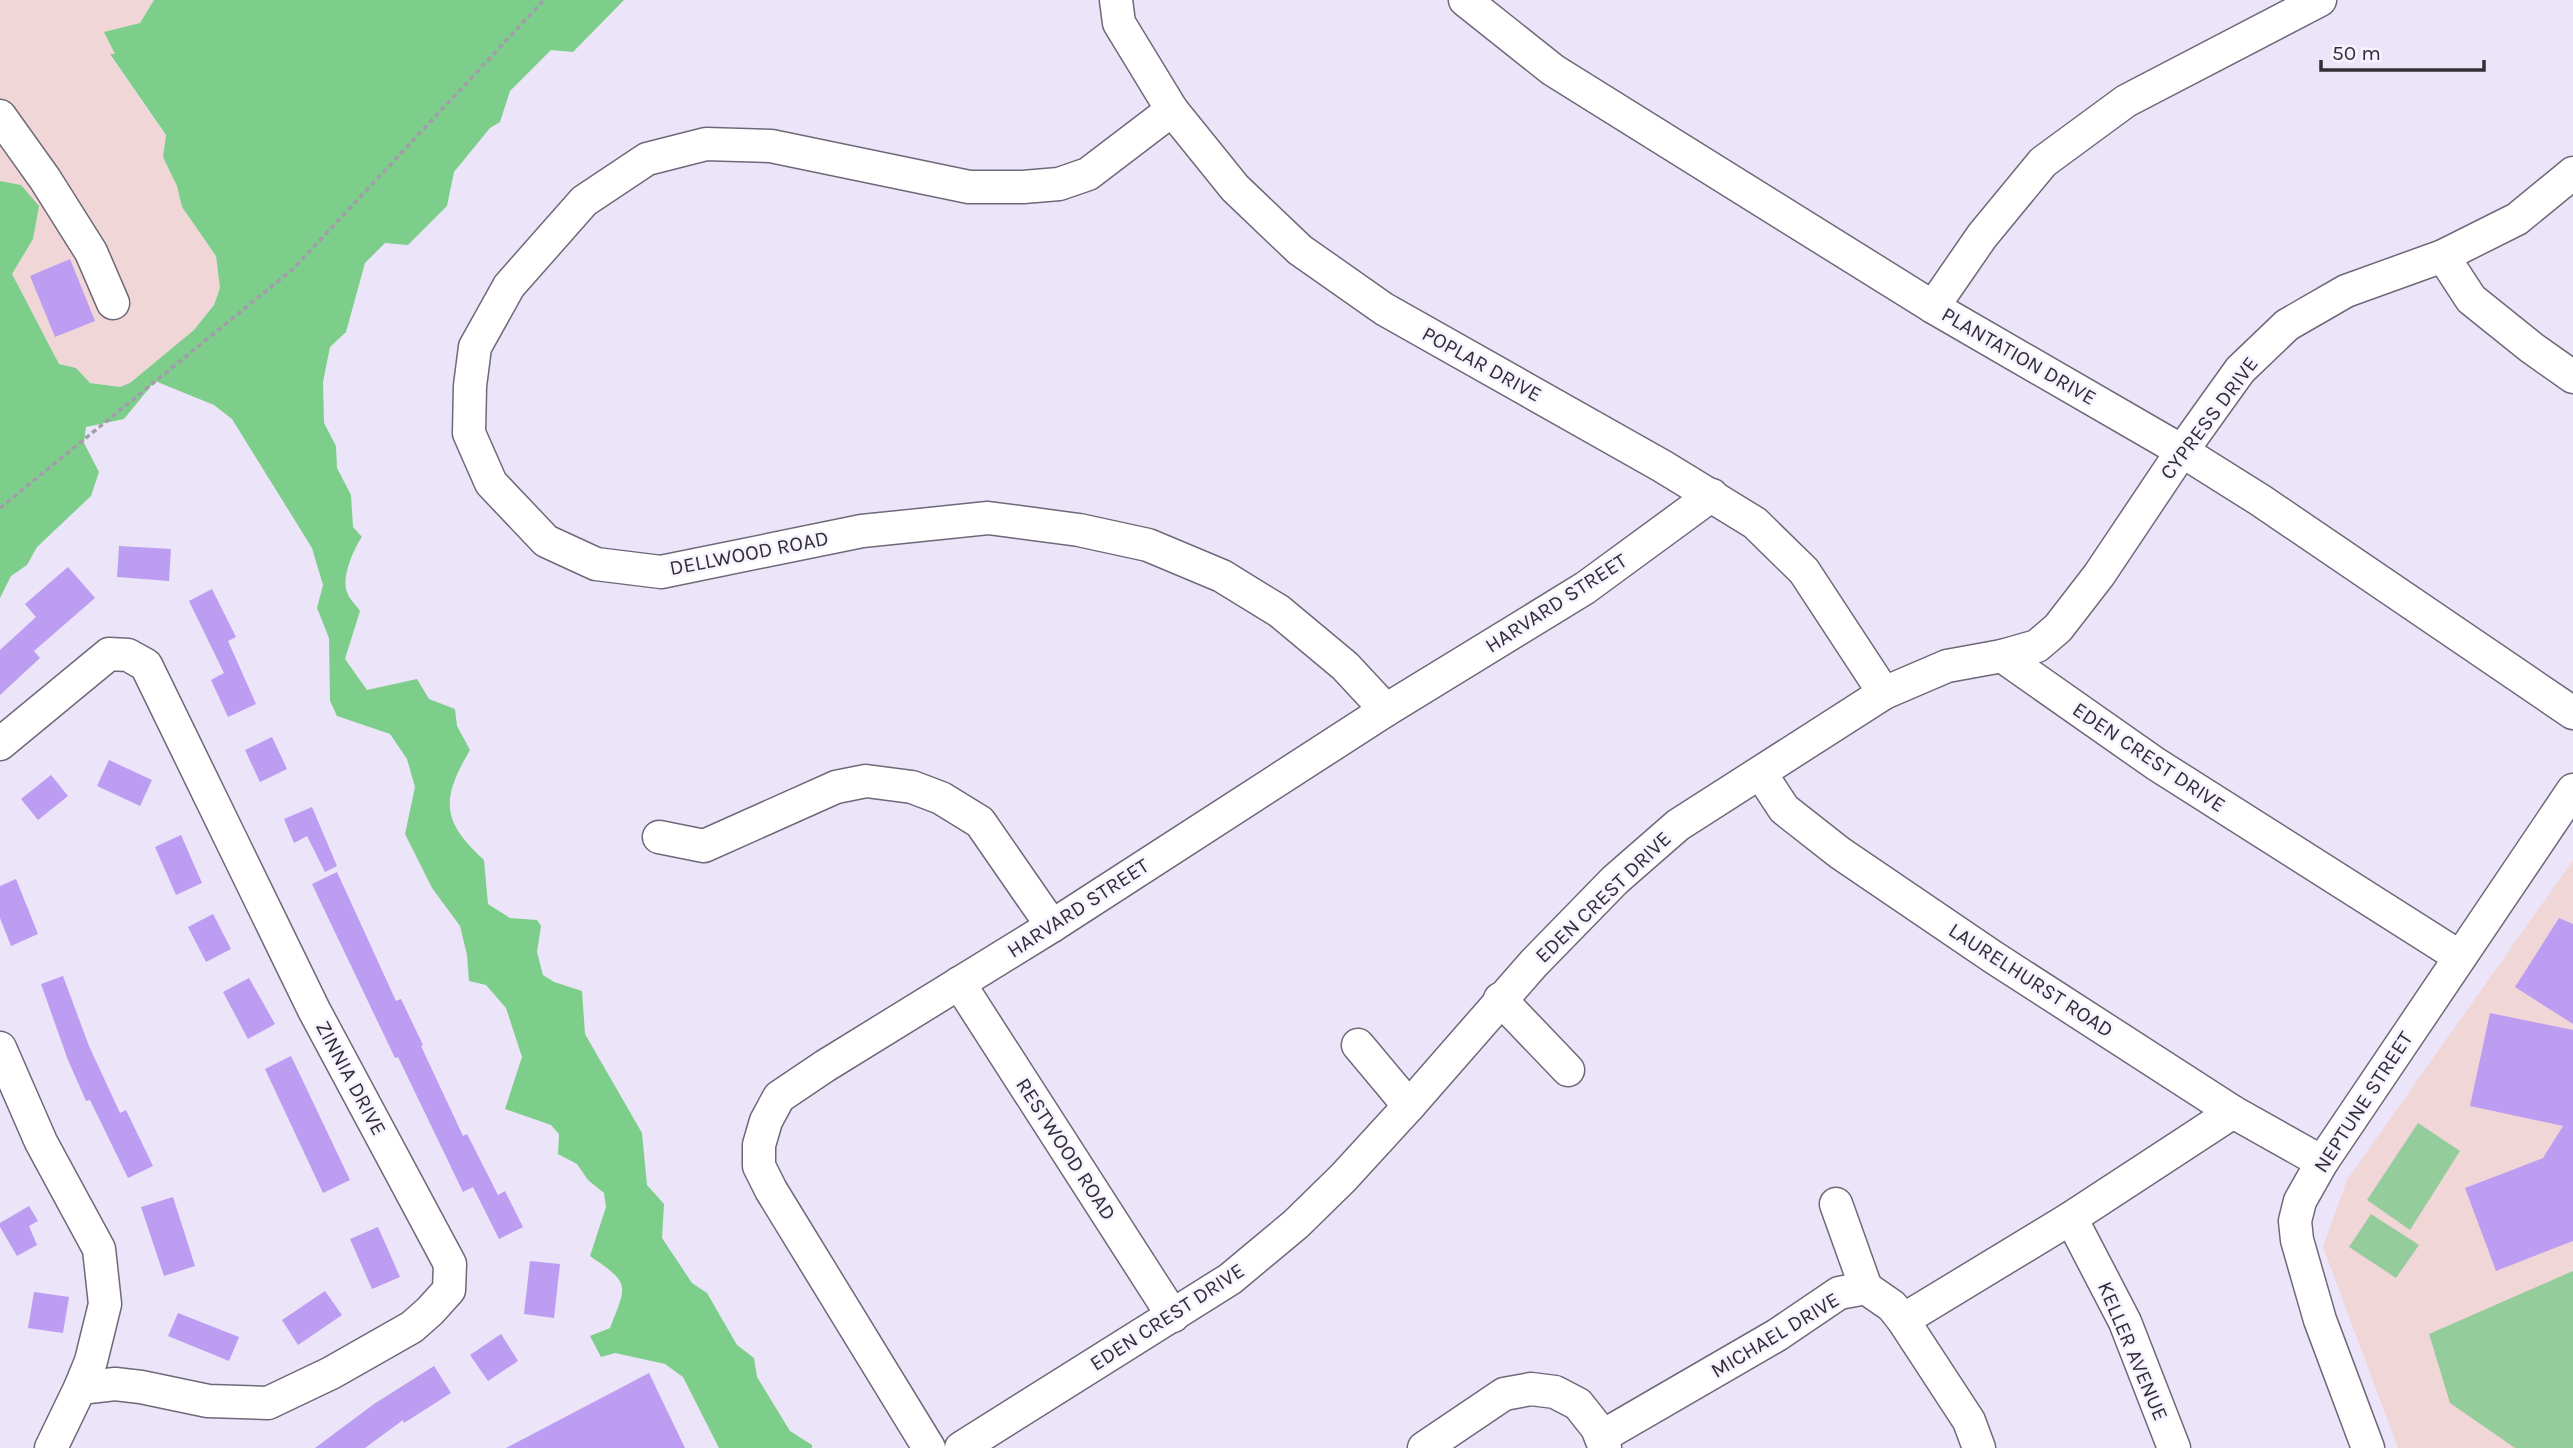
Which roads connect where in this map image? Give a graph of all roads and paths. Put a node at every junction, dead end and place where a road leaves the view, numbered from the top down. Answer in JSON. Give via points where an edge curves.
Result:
{"nodes":[{"id":1,"x":544,"y":0,"type":"edge"},
{"id":2,"x":1116,"y":0,"type":"edge"},
{"id":3,"x":2320,"y":0,"type":"edge"},
{"id":4,"x":1470,"y":2,"type":"edge"},
{"id":5,"x":1172,"y":110,"type":"junction"},
{"id":6,"x":0,"y":116,"type":"edge"},
{"id":7,"x":9,"y":146,"type":"edge"},
{"id":8,"x":2573,"y":173,"type":"edge"},
{"id":9,"x":2442,"y":256,"type":"junction"},
{"id":10,"x":113,"y":303,"type":"dead end"},
{"id":11,"x":1933,"y":306,"type":"junction"},
{"id":12,"x":2573,"y":377,"type":"edge"},
{"id":13,"x":2182,"y":451,"type":"junction"},
{"id":14,"x":1713,"y":495,"type":"junction"},
{"id":15,"x":0,"y":508,"type":"edge"},
{"id":16,"x":2002,"y":656,"type":"junction"},
{"id":17,"x":1884,"y":692,"type":"junction"},
{"id":18,"x":1386,"y":710,"type":"junction"},
{"id":19,"x":2573,"y":713,"type":"edge"},
{"id":20,"x":0,"y":744,"type":"edge"},
{"id":21,"x":1760,"y":774,"type":"junction"},
{"id":22,"x":2573,"y":790,"type":"edge"},
{"id":23,"x":659,"y":837,"type":"dead end"},
{"id":24,"x":1052,"y":926,"type":"junction"},
{"id":25,"x":2460,"y":957,"type":"junction"},
{"id":26,"x":959,"y":983,"type":"junction"},
{"id":27,"x":1500,"y":999,"type":"junction"},
{"id":28,"x":1357,"y":1045,"type":"dead end"},
{"id":29,"x":0,"y":1048,"type":"edge"},
{"id":30,"x":1568,"y":1070,"type":"dead end"},
{"id":31,"x":1409,"y":1106,"type":"junction"},
{"id":32,"x":2233,"y":1112,"type":"junction"},
{"id":33,"x":2322,"y":1162,"type":"junction"},
{"id":34,"x":1836,"y":1203,"type":"dead end"},
{"id":35,"x":2071,"y":1218,"type":"junction"},
{"id":36,"x":1866,"y":1288,"type":"junction"},
{"id":37,"x":1173,"y":1315,"type":"junction"},
{"id":38,"x":1903,"y":1320,"type":"junction"},
{"id":39,"x":80,"y":1388,"type":"junction"},
{"id":40,"x":1603,"y":1443,"type":"edge"},
{"id":41,"x":51,"y":1448,"type":"edge"},
{"id":42,"x":929,"y":1448,"type":"edge"},
{"id":43,"x":961,"y":1448,"type":"edge"},
{"id":44,"x":1424,"y":1448,"type":"edge"},
{"id":45,"x":1979,"y":1448,"type":"edge"},
{"id":46,"x":2174,"y":1448,"type":"edge"},
{"id":47,"x":2368,"y":1448,"type":"edge"}],
"edges":[{"from":1,"to":15,"type":"path","via":[[293,269]]},
{"from":2,"to":5,"type":"street","name":"POPLAR DRIVE","via":[[1119,23]]},
{"from":3,"to":11,"type":"street","via":[[2126,101],[2043,162],[1982,236]]},
{"from":4,"to":11,"type":"street","name":"PLANTATION DRIVE","via":[[1553,70]]},
{"from":5,"to":14,"type":"street","name":"POPLAR DRIVE","via":[[1235,188],[1310,258],[1384,309]]},
{"from":5,"to":18,"type":"street","name":"DELLWOOD ROAD","via":[[1088,174],[1059,184],[969,187],[771,146],[705,144],[646,159],[584,201],[509,286],[475,347],[469,433],[491,483],[546,541],[596,564],[661,572],[862,531],[988,518],[1148,545],[1222,576],[1279,611],[1345,666]]},
{"from":6,"to":7,"type":"street"},
{"from":7,"to":10,"type":"street","via":[[91,252]]},
{"from":8,"to":9,"type":"street","name":"CYPRESS DRIVE","via":[[2517,219]]},
{"from":9,"to":12,"type":"street","via":[[2471,299]]},
{"from":9,"to":13,"type":"street","name":"CYPRESS DRIVE","via":[[2346,291],[2287,325],[2240,370]]},
{"from":11,"to":13,"type":"street","name":"PLANTATION DRIVE"},
{"from":13,"to":16,"type":"street","name":"CYPRESS DRIVE","via":[[2058,628],[2037,646]]},
{"from":13,"to":19,"type":"street","name":"PLANTATION DRIVE"},
{"from":14,"to":17,"type":"street","name":"POPLAR DRIVE","via":[[1755,523],[1804,571]]},
{"from":14,"to":18,"type":"street","name":"HARVARD STREET","via":[[1585,588]]},
{"from":16,"to":17,"type":"street","name":"EDEN CREST DRIVE","via":[[1947,666]]},
{"from":16,"to":25,"type":"street","name":"EDEN CREST DRIVE","via":[[2167,772]]},
{"from":17,"to":21,"type":"street","name":"EDEN CREST DRIVE"},
{"from":18,"to":24,"type":"street","name":"HARVARD STREET"},
{"from":20,"to":39,"type":"street","name":"ZINNIA DRIVE","via":[[109,654],[128,655],[146,666],[314,1010],[450,1264],[449,1290],[412,1326],[268,1403],[208,1401],[115,1384]]},
{"from":21,"to":27,"type":"street","name":"EDEN CREST DRIVE","via":[[1678,825],[1626,870]]},
{"from":21,"to":32,"type":"street","name":"LAURELHURST ROAD","via":[[1784,809],[1840,853]]},
{"from":22,"to":25,"type":"street","name":"NEPTUNE STREET"},
{"from":23,"to":24,"type":"street","via":[[704,846],[836,787],[866,781],[912,787],[980,822]]},
{"from":24,"to":26,"type":"street","name":"HARVARD STREET"},
{"from":25,"to":33,"type":"street","name":"NEPTUNE STREET"},
{"from":26,"to":37,"type":"street","name":"RESTWOOD ROAD"},
{"from":26,"to":42,"type":"street","name":"HARVARD STREET","via":[[779,1097],[759,1144],[759,1166],[771,1190]]},
{"from":27,"to":30,"type":"street"},
{"from":27,"to":31,"type":"street","name":"EDEN CREST DRIVE"},
{"from":28,"to":31,"type":"street"},
{"from":29,"to":39,"type":"street","via":[[41,1142],[99,1249],[105,1304]]},
{"from":31,"to":37,"type":"street","name":"EDEN CREST DRIVE","via":[[1296,1224],[1230,1279]]},
{"from":32,"to":33,"type":"street","name":"LAURELHURST ROAD"},
{"from":32,"to":35,"type":"street"},
{"from":33,"to":47,"type":"street","name":"NEPTUNE STREET","via":[[2300,1201],[2297,1240],[2320,1320]]},
{"from":34,"to":36,"type":"street"},
{"from":35,"to":38,"type":"street"},
{"from":35,"to":46,"type":"street","name":"KELLER AVENUE","via":[[2125,1322]]},
{"from":36,"to":38,"type":"street","name":"MICHAEL DRIVE"},
{"from":36,"to":40,"type":"street","name":"MICHAEL DRIVE","via":[[1839,1293]]},
{"from":37,"to":43,"type":"street","name":"EDEN CREST DRIVE"},
{"from":38,"to":45,"type":"street","name":"MICHAEL DRIVE","via":[[1969,1421]]},
{"from":39,"to":41,"type":"street"},
{"from":40,"to":44,"type":"street","name":"MICHAEL DRIVE","via":[[1578,1404],[1555,1392],[1531,1389],[1504,1394]]}]}
